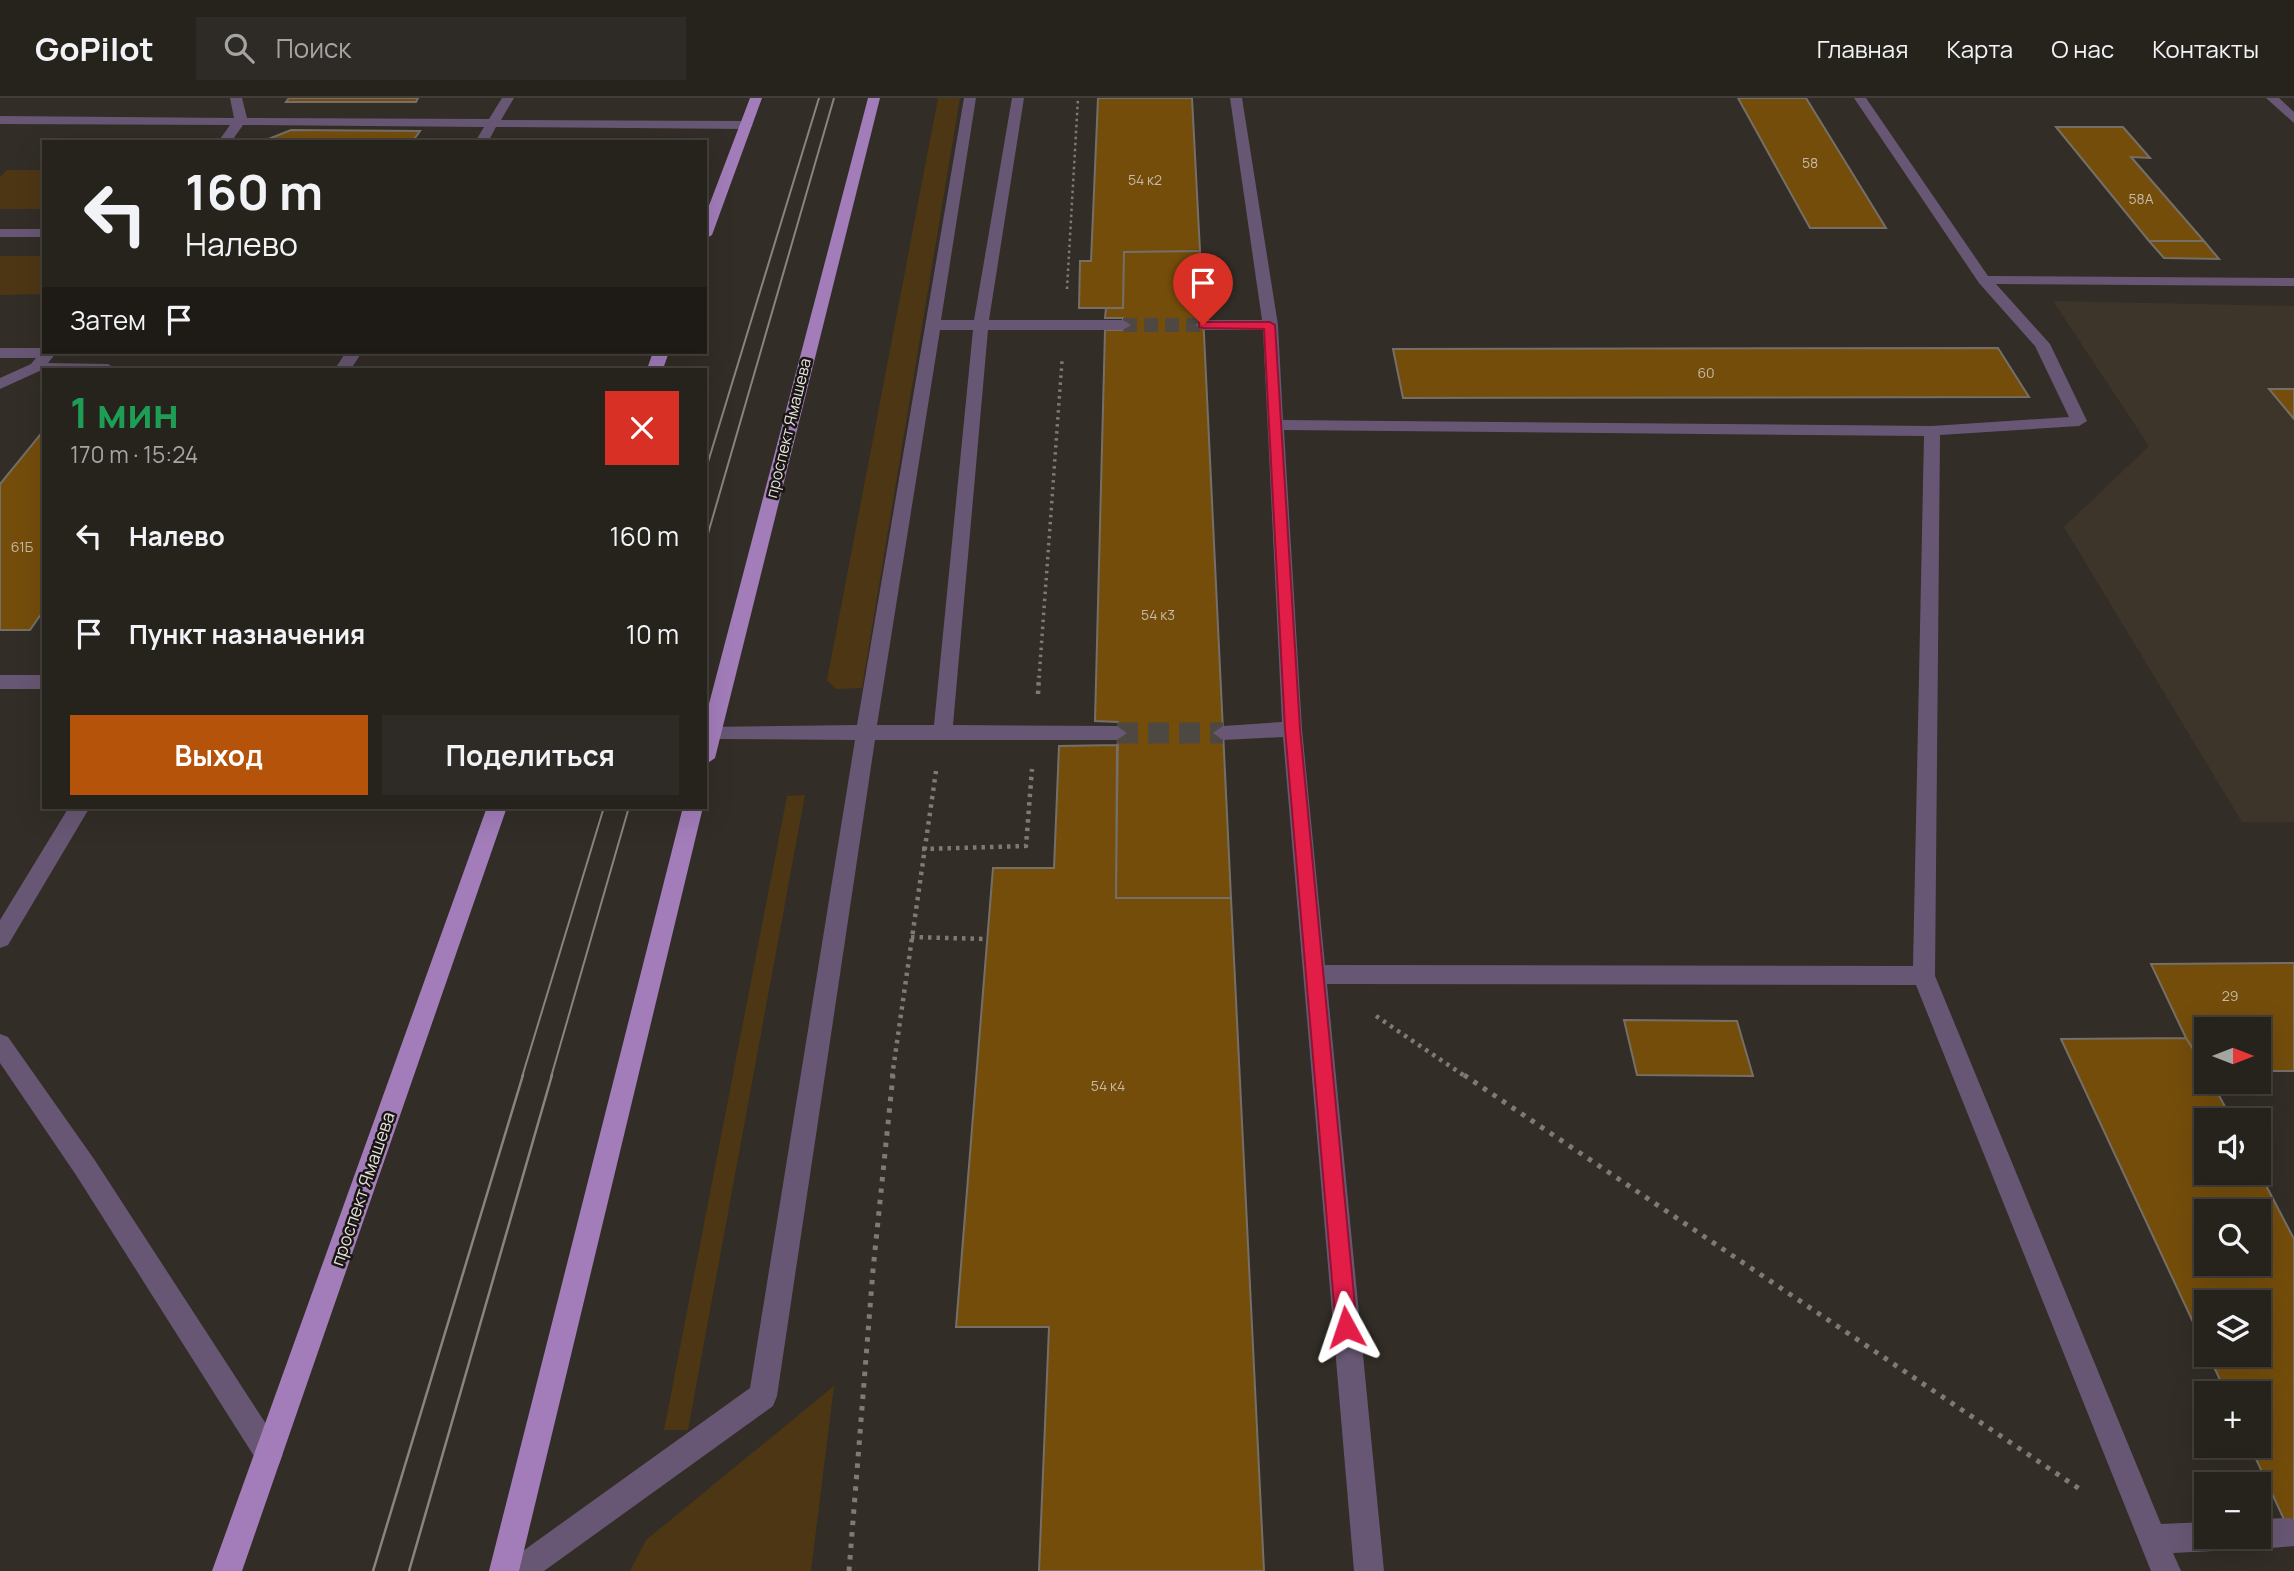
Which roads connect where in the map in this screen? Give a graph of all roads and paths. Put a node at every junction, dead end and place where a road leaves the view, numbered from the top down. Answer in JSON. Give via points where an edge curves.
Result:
{"nodes":[{"id":1,"x":236,"y":98,"type":"edge"},
{"id":2,"x":508,"y":98,"type":"edge"},
{"id":3,"x":757,"y":98,"type":"edge"},
{"id":4,"x":874,"y":98,"type":"edge"},
{"id":5,"x":970,"y":98,"type":"edge"},
{"id":6,"x":1018,"y":98,"type":"edge"},
{"id":7,"x":1078,"y":98,"type":"edge"},
{"id":8,"x":1236,"y":98,"type":"edge"},
{"id":9,"x":1860,"y":98,"type":"edge"},
{"id":10,"x":2272,"y":98,"type":"edge"},
{"id":11,"x":2294,"y":119,"type":"edge"},
{"id":12,"x":0,"y":120,"type":"edge"},
{"id":13,"x":241,"y":120,"type":"junction"},
{"id":14,"x":491,"y":125,"type":"junction"},
{"id":15,"x":747,"y":125,"type":"junction"},
{"id":16,"x":226,"y":140,"type":"edge"},
{"id":17,"x":482,"y":140,"type":"edge"},
{"id":18,"x":707,"y":230,"type":"edge"},
{"id":19,"x":0,"y":233,"type":"edge"},
{"id":20,"x":42,"y":233,"type":"edge"},
{"id":21,"x":1984,"y":280,"type":"junction"},
{"id":22,"x":2294,"y":282,"type":"edge"},
{"id":23,"x":933,"y":325,"type":"junction"},
{"id":24,"x":981,"y":325,"type":"junction"},
{"id":25,"x":1065,"y":325,"type":"junction"},
{"id":26,"x":1123,"y":325,"type":"tunnel mouth"},
{"id":27,"x":1203,"y":325,"type":"tunnel mouth"},
{"id":28,"x":1270,"y":325,"type":"junction"},
{"id":29,"x":42,"y":352,"type":"edge"},
{"id":30,"x":0,"y":353,"type":"edge"},
{"id":31,"x":47,"y":354,"type":"edge"},
{"id":32,"x":36,"y":367,"type":"junction"},
{"id":33,"x":72,"y":368,"type":"edge"},
{"id":34,"x":0,"y":384,"type":"edge"},
{"id":35,"x":1275,"y":425,"type":"junction"},
{"id":36,"x":1932,"y":431,"type":"junction"},
{"id":37,"x":0,"y":682,"type":"edge"},
{"id":38,"x":42,"y":682,"type":"edge"},
{"id":39,"x":1292,"y":729,"type":"junction"},
{"id":40,"x":712,"y":732,"type":"junction"},
{"id":41,"x":943,"y":732,"type":"junction"},
{"id":42,"x":866,"y":733,"type":"junction"},
{"id":43,"x":1035,"y":733,"type":"junction"},
{"id":44,"x":1117,"y":733,"type":"tunnel mouth"},
{"id":45,"x":1223,"y":733,"type":"tunnel mouth"},
{"id":46,"x":707,"y":751,"type":"edge"},
{"id":47,"x":79,"y":809,"type":"edge"},
{"id":48,"x":496,"y":809,"type":"edge"},
{"id":49,"x":693,"y":809,"type":"edge"},
{"id":50,"x":922,"y":849,"type":"junction"},
{"id":51,"x":911,"y":937,"type":"junction"},
{"id":52,"x":0,"y":939,"type":"edge"},
{"id":53,"x":986,"y":939,"type":"dead end"},
{"id":54,"x":1313,"y":974,"type":"junction"},
{"id":55,"x":1924,"y":976,"type":"junction"},
{"id":56,"x":0,"y":1044,"type":"edge"},
{"id":57,"x":269,"y":1454,"type":"junction"},
{"id":58,"x":2290,"y":1533,"type":"dead end"},
{"id":59,"x":2271,"y":1534,"type":"edge"},
{"id":60,"x":2194,"y":1537,"type":"edge"},
{"id":61,"x":2154,"y":1539,"type":"junction"},
{"id":62,"x":227,"y":1571,"type":"edge"},
{"id":63,"x":504,"y":1571,"type":"edge"},
{"id":64,"x":519,"y":1571,"type":"edge"},
{"id":65,"x":849,"y":1571,"type":"edge"},
{"id":66,"x":1369,"y":1571,"type":"edge"},
{"id":67,"x":2166,"y":1571,"type":"edge"}],
"edges":[{"from":1,"to":13,"type":"lane"},
{"from":2,"to":14,"type":"lane"},
{"from":3,"to":15,"type":"main road"},
{"from":4,"to":40,"type":"main road","name":"проспект Ямашева"},
{"from":5,"to":23,"type":"lane"},
{"from":6,"to":24,"type":"lane"},
{"from":7,"to":25,"type":"path"},
{"from":8,"to":28,"type":"lane"},
{"from":9,"to":21,"type":"lane"},
{"from":10,"to":11,"type":"lane"},
{"from":12,"to":13,"type":"lane"},
{"from":13,"to":14,"type":"lane"},
{"from":13,"to":16,"type":"lane"},
{"from":14,"to":15,"type":"lane"},
{"from":14,"to":17,"type":"lane"},
{"from":15,"to":18,"type":"main road"},
{"from":19,"to":20,"type":"lane"},
{"from":21,"to":22,"type":"lane"},
{"from":21,"to":36,"type":"lane","via":[[2042,344],[2079,421]]},
{"from":23,"to":24,"type":"lane"},
{"from":23,"to":42,"type":"lane"},
{"from":24,"to":25,"type":"lane"},
{"from":24,"to":41,"type":"lane"},
{"from":25,"to":26,"type":"lane"},
{"from":25,"to":43,"type":"path"},
{"from":27,"to":28,"type":"lane"},
{"from":28,"to":35,"type":"lane"},
{"from":29,"to":30,"type":"lane"},
{"from":31,"to":32,"type":"lane"},
{"from":32,"to":33,"type":"lane"},
{"from":32,"to":34,"type":"lane"},
{"from":35,"to":36,"type":"lane"},
{"from":35,"to":39,"type":"lane"},
{"from":36,"to":55,"type":"lane"},
{"from":37,"to":38,"type":"lane"},
{"from":39,"to":45,"type":"lane"},
{"from":39,"to":54,"type":"lane"},
{"from":40,"to":42,"type":"lane"},
{"from":40,"to":46,"type":"main road","name":"проспект Ямашева"},
{"from":41,"to":42,"type":"lane"},
{"from":41,"to":43,"type":"lane"},
{"from":41,"to":50,"type":"path"},
{"from":42,"to":64,"type":"lane","via":[[762,1396]]},
{"from":43,"to":44,"type":"lane"},
{"from":43,"to":50,"type":"path","via":[[1026,846]]},
{"from":47,"to":52,"type":"lane"},
{"from":48,"to":57,"type":"main road","name":"проспект Ямашева"},
{"from":49,"to":63,"type":"main road"},
{"from":50,"to":51,"type":"path"},
{"from":51,"to":53,"type":"path"},
{"from":51,"to":65,"type":"path","via":[[873,1257]]},
{"from":54,"to":55,"type":"lane"},
{"from":54,"to":61,"type":"path"},
{"from":54,"to":66,"type":"lane"},
{"from":55,"to":61,"type":"lane"},
{"from":56,"to":57,"type":"lane","via":[[85,1167]]},
{"from":57,"to":62,"type":"main road","name":"проспект Ямашева"},
{"from":58,"to":59,"type":"lane"},
{"from":60,"to":61,"type":"lane"},
{"from":61,"to":67,"type":"lane"}]}
